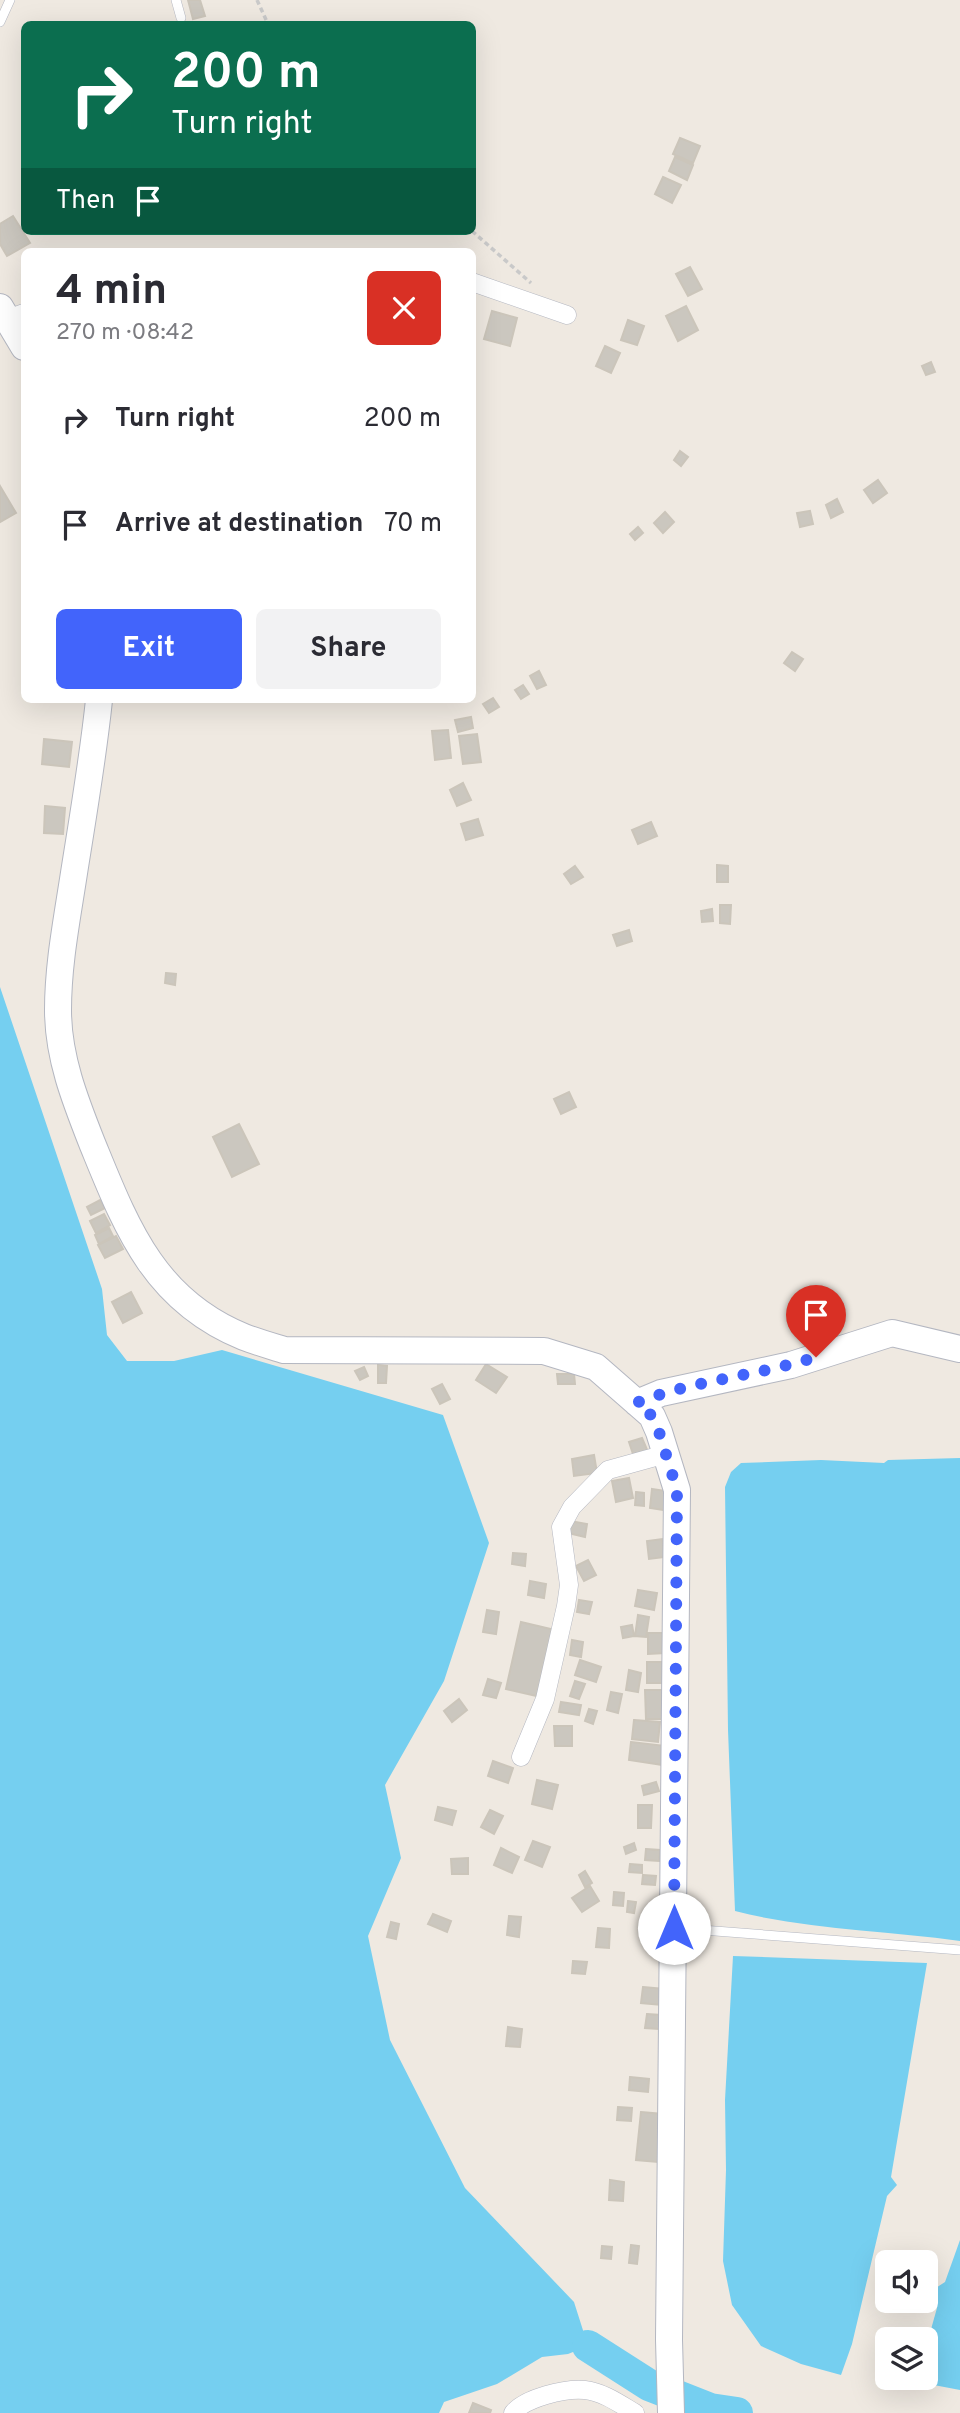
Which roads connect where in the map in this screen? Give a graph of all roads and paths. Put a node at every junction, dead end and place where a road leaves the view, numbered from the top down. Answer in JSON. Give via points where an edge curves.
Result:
{"nodes":[{"id":1,"x":10,"y":0,"type":"edge"},
{"id":2,"x":176,"y":0,"type":"edge"},
{"id":3,"x":257,"y":0,"type":"edge"},
{"id":4,"x":181,"y":18,"type":"dead end"},
{"id":5,"x":267,"y":21,"type":"edge"},
{"id":6,"x":0,"y":22,"type":"edge"},
{"id":7,"x":476,"y":234,"type":"edge"},
{"id":8,"x":476,"y":283,"type":"edge"},
{"id":9,"x":536,"y":287,"type":"dead end"},
{"id":10,"x":11,"y":313,"type":"edge"},
{"id":11,"x":568,"y":315,"type":"dead end"},
{"id":12,"x":21,"y":339,"type":"edge"},
{"id":13,"x":99,"y":703,"type":"edge"},
{"id":14,"x":960,"y":1349,"type":"edge"},
{"id":15,"x":636,"y":1403,"type":"junction"},
{"id":16,"x":666,"y":1454,"type":"junction"},
{"id":17,"x":521,"y":1758,"type":"dead end"},
{"id":18,"x":674,"y":1928,"type":"junction"},
{"id":19,"x":960,"y":1950,"type":"edge"},
{"id":20,"x":513,"y":2413,"type":"edge"},
{"id":21,"x":635,"y":2413,"type":"edge"},
{"id":22,"x":671,"y":2413,"type":"edge"}],
"edges":[{"from":1,"to":6,"type":"lane"},
{"from":2,"to":4,"type":"lane"},
{"from":3,"to":5,"type":"path"},
{"from":7,"to":9,"type":"path"},
{"from":8,"to":11,"type":"street"},
{"from":10,"to":12,"type":"main road"},
{"from":13,"to":15,"type":"main road","via":[[60,959],[58,1013],[65,1068],[77,1105],[122,1216],[157,1274],[221,1326],[284,1350],[544,1351],[596,1367]]},
{"from":14,"to":15,"type":"main road","via":[[892,1333],[790,1365]]},
{"from":15,"to":16,"type":"main road","via":[[652,1416]]},
{"from":16,"to":17,"type":"street","via":[[608,1470],[572,1507],[561,1527],[569,1585],[566,1606],[545,1699]]},
{"from":16,"to":18,"type":"main road","via":[[677,1490]]},
{"from":18,"to":19,"type":"lane"},
{"from":18,"to":22,"type":"main road"},
{"from":20,"to":21,"type":"street","via":[[519,2405],[540,2396],[584,2390],[615,2400]]}]}
